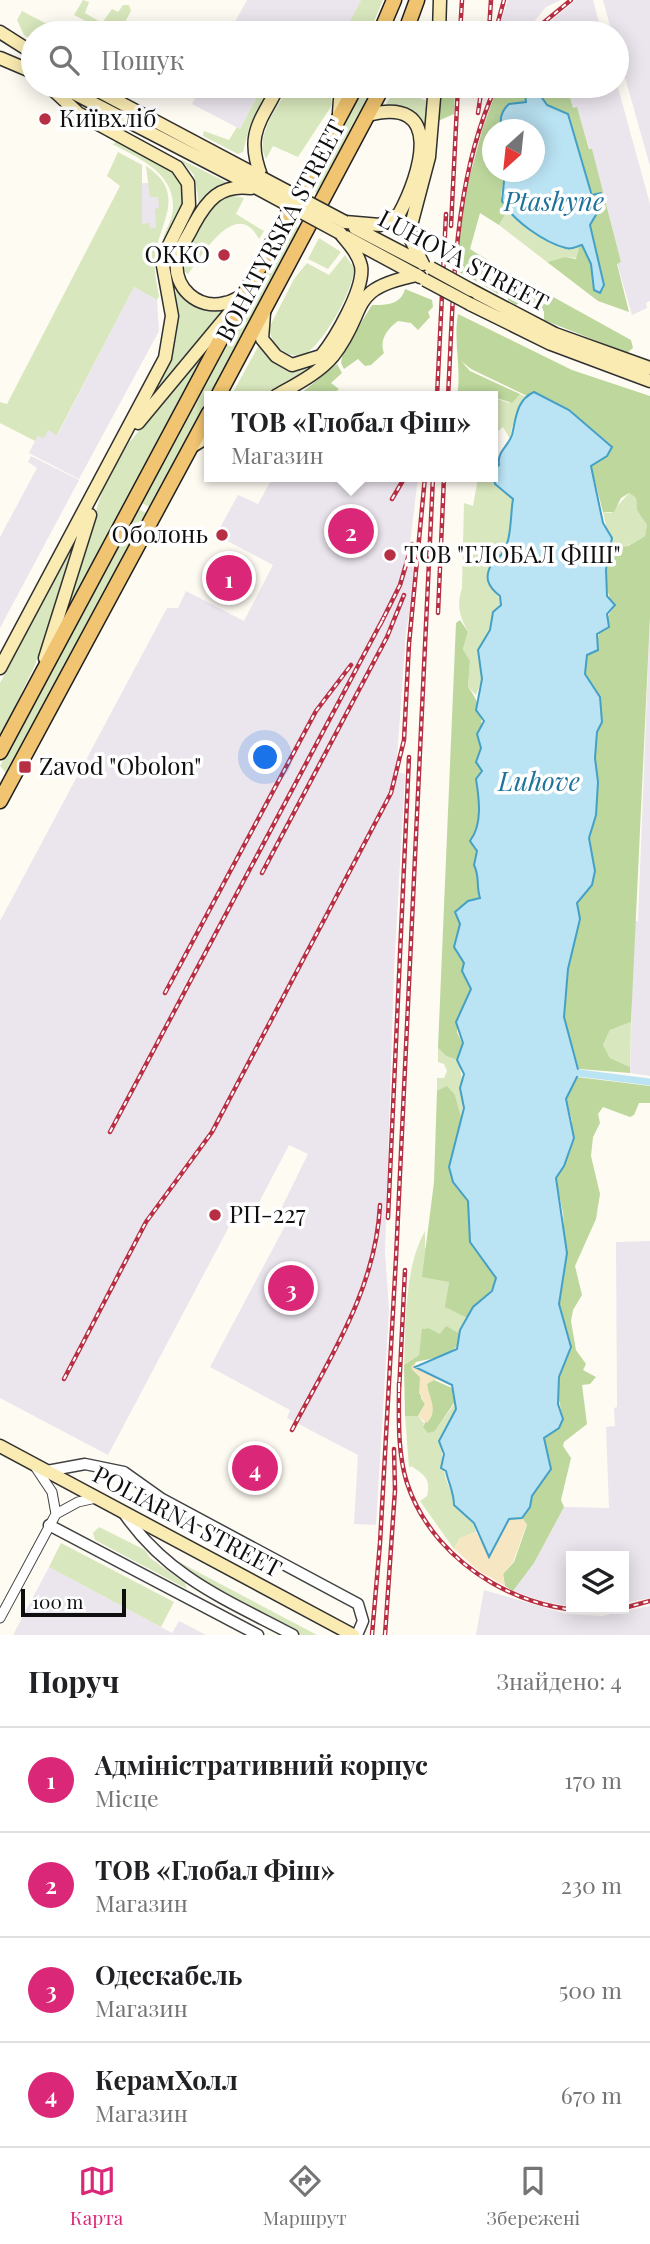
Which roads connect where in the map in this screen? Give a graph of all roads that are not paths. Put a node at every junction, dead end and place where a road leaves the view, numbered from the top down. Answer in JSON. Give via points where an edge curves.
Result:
{"nodes":[{"id":1,"x":394,"y":0,"type":"edge"},
{"id":2,"x":417,"y":0,"type":"edge"},
{"id":3,"x":440,"y":0,"type":"edge"},
{"id":4,"x":385,"y":21,"type":"edge"},
{"id":5,"x":409,"y":21,"type":"edge"},
{"id":6,"x":439,"y":21,"type":"edge"},
{"id":7,"x":0,"y":32,"type":"edge"},
{"id":8,"x":21,"y":45,"type":"edge"},
{"id":9,"x":0,"y":58,"type":"edge"},
{"id":10,"x":21,"y":67,"type":"edge"},
{"id":11,"x":62,"y":98,"type":"edge"},
{"id":12,"x":85,"y":98,"type":"edge"},
{"id":13,"x":110,"y":98,"type":"edge"},
{"id":14,"x":273,"y":98,"type":"edge"},
{"id":15,"x":340,"y":98,"type":"edge"},
{"id":16,"x":350,"y":98,"type":"edge"},
{"id":17,"x":377,"y":98,"type":"edge"},
{"id":18,"x":434,"y":98,"type":"edge"},
{"id":19,"x":368,"y":115,"type":"junction"},
{"id":20,"x":338,"y":120,"type":"junction"},
{"id":21,"x":259,"y":183,"type":"junction"},
{"id":22,"x":342,"y":228,"type":"junction"},
{"id":23,"x":424,"y":272,"type":"junction"},
{"id":24,"x":245,"y":294,"type":"junction"},
{"id":25,"x":471,"y":297,"type":"junction"},
{"id":26,"x":266,"y":308,"type":"junction"},
{"id":27,"x":650,"y":368,"type":"edge"},
{"id":28,"x":650,"y":381,"type":"edge"},
{"id":29,"x":221,"y":391,"type":"edge"},
{"id":30,"x":283,"y":391,"type":"edge"},
{"id":31,"x":204,"y":422,"type":"edge"},
{"id":32,"x":204,"y":439,"type":"edge"},
{"id":33,"x":120,"y":445,"type":"junction"},
{"id":34,"x":191,"y":447,"type":"junction"},
{"id":35,"x":99,"y":484,"type":"junction"},
{"id":36,"x":0,"y":668,"type":"edge"},
{"id":37,"x":39,"y":680,"type":"junction"},
{"id":38,"x":0,"y":752,"type":"edge"},
{"id":39,"x":0,"y":800,"type":"edge"},
{"id":40,"x":0,"y":1446,"type":"edge"},
{"id":41,"x":32,"y":1464,"type":"junction"},
{"id":42,"x":47,"y":1471,"type":"junction"},
{"id":43,"x":98,"y":1498,"type":"junction"},
{"id":44,"x":123,"y":1512,"type":"junction"},
{"id":45,"x":56,"y":1514,"type":"junction"},
{"id":46,"x":49,"y":1525,"type":"junction"},
{"id":47,"x":180,"y":1574,"type":"junction"},
{"id":48,"x":204,"y":1607,"type":"junction"},
{"id":49,"x":0,"y":1618,"type":"edge"},
{"id":50,"x":258,"y":1635,"type":"edge"},
{"id":51,"x":293,"y":1635,"type":"edge"},
{"id":52,"x":355,"y":1635,"type":"edge"}],
"edges":[{"from":1,"to":4,"type":"main road"},
{"from":2,"to":5,"type":"main road"},
{"from":3,"to":6,"type":"main road"},
{"from":7,"to":8,"type":"main road"},
{"from":9,"to":10,"type":"main road"},
{"from":11,"to":33,"type":"main road","name":"BOHATYRSKA STREET","via":[[78,113],[177,167],[191,190],[163,266],[172,316],[169,345]]},
{"from":12,"to":21,"type":"main road"},
{"from":13,"to":21,"type":"main road"},
{"from":14,"to":21,"type":"main road","via":[[252,143]]},
{"from":15,"to":20,"type":"main road"},
{"from":16,"to":20,"type":"main road","name":"BOHATYRSKA STREET"},
{"from":17,"to":19,"type":"main road","name":"BOHATYRSKA STREET"},
{"from":18,"to":23,"type":"main road","via":[[429,157],[410,229]]},
{"from":19,"to":22,"type":"main road","via":[[389,110],[410,116],[421,134],[420,155],[399,214],[380,225]]},
{"from":19,"to":26,"type":"main road","name":"BOHATYRSKA STREET"},
{"from":20,"to":24,"type":"main road","name":"BOHATYRSKA STREET"},
{"from":21,"to":22,"type":"main road","name":"LUHOVA STREET","bridge":true},
{"from":21,"to":24,"type":"main road","via":[[226,188],[206,202],[177,261],[180,283],[192,298],[226,303]]},
{"from":22,"to":23,"type":"main road","name":"LUHOVA STREET"},
{"from":22,"to":26,"type":"main road","via":[[362,272],[355,296],[321,356],[292,365],[276,356],[262,339]]},
{"from":23,"to":25,"type":"main road","name":"LUHOVA STREET","bridge":true},
{"from":23,"to":30,"type":"main road","via":[[374,288],[329,360]]},
{"from":24,"to":33,"type":"main road","name":"BOHATYRSKA STREET"},
{"from":24,"to":37,"type":"main road","name":"BOHATYRSKA STREET"},
{"from":25,"to":27,"type":"main road","name":"LUHOVA STREET"},
{"from":25,"to":28,"type":"main road","name":"LUHOVA STREET","via":[[551,344]]},
{"from":26,"to":29,"type":"main road","name":"BOHATYRSKA STREET"},
{"from":31,"to":34,"type":"main road"},
{"from":32,"to":34,"type":"main road"},
{"from":33,"to":35,"type":"main road","name":"BOHATYRSKA STREET"},
{"from":34,"to":39,"type":"main road"},
{"from":35,"to":36,"type":"main road"},
{"from":35,"to":37,"type":"main road"},
{"from":37,"to":38,"type":"main road","name":"BOHATYRSKA STREET"},
{"from":40,"to":41,"type":"main road","name":"POLIARNA STREET"},
{"from":41,"to":42,"type":"main road","name":"POLIARNA STREET"},
{"from":41,"to":45,"type":"street","via":[[52,1492]]},
{"from":42,"to":43,"type":"main road","name":"POLIARNA STREET"},
{"from":42,"to":52,"type":"street","via":[[85,1464],[124,1472],[162,1499],[358,1604],[363,1621]]},
{"from":43,"to":44,"type":"main road","name":"POLIARNA STREET"},
{"from":43,"to":45,"type":"street"},
{"from":44,"to":47,"type":"street"},
{"from":44,"to":52,"type":"main road","name":"POLIARNA STREET"},
{"from":45,"to":46,"type":"street"},
{"from":46,"to":48,"type":"street"},
{"from":46,"to":49,"type":"street"},
{"from":47,"to":48,"type":"street"},
{"from":47,"to":51,"type":"street"},
{"from":48,"to":50,"type":"street"}]}
